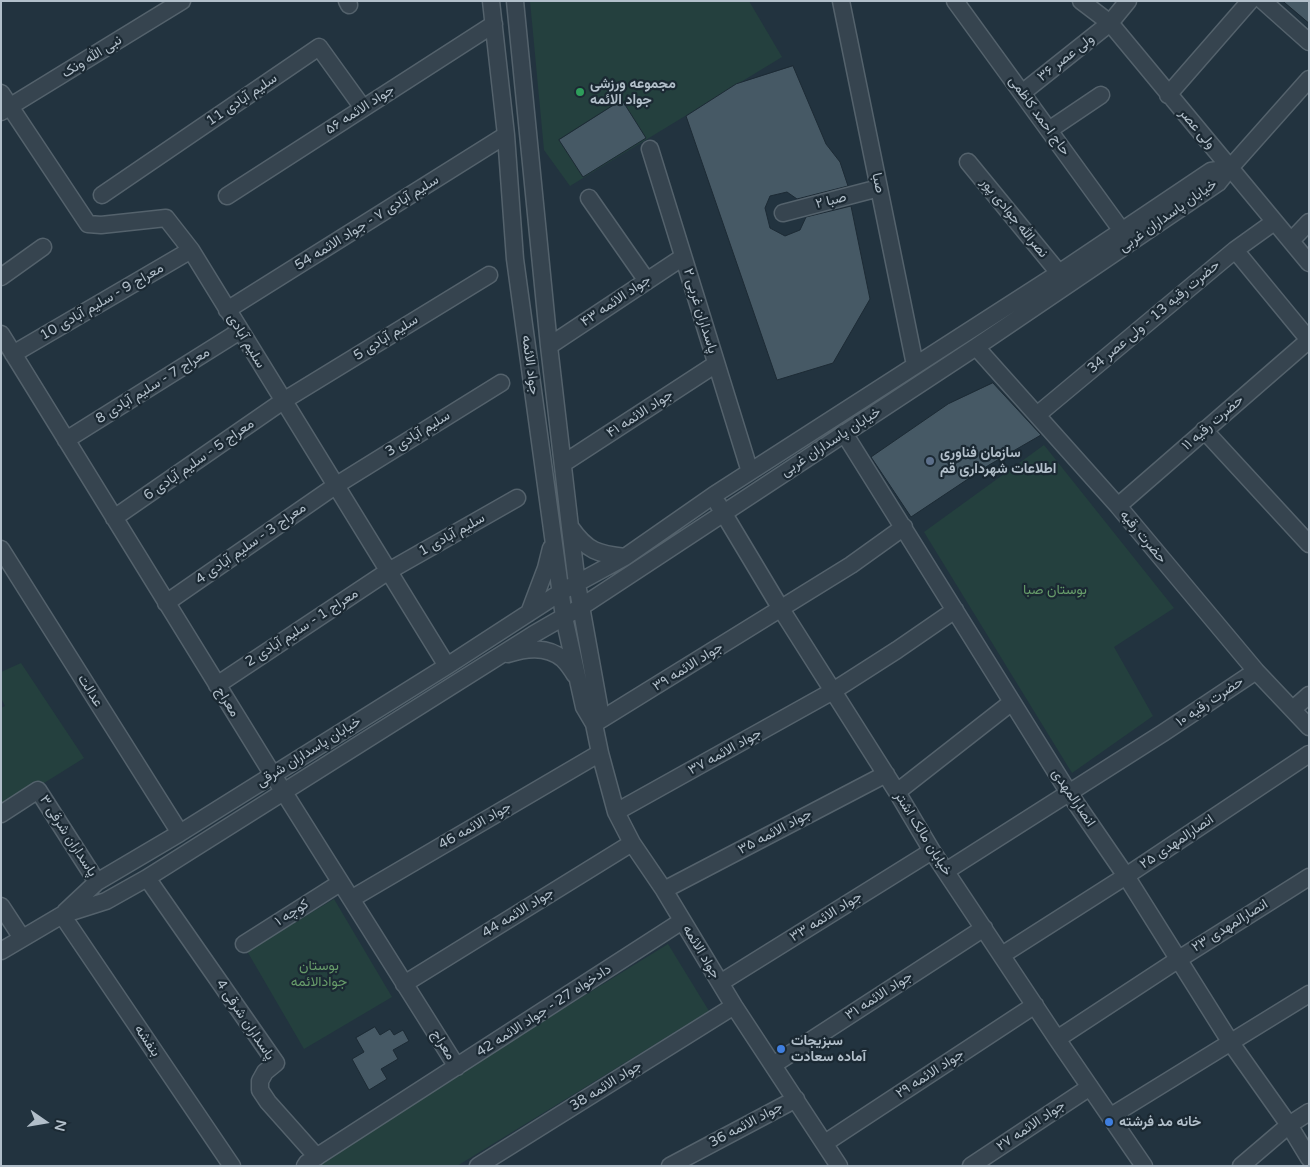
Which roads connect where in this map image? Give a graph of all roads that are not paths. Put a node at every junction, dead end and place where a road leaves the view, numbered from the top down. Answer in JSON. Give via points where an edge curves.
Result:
{"nodes":[{"id":1,"x":182,"y":1,"type":"edge"},
{"id":2,"x":491,"y":1,"type":"edge"},
{"id":3,"x":515,"y":1,"type":"edge"},
{"id":4,"x":841,"y":1,"type":"edge"},
{"id":5,"x":1081,"y":1,"type":"edge"},
{"id":6,"x":1128,"y":1,"type":"edge"},
{"id":7,"x":1250,"y":1,"type":"edge"},
{"id":8,"x":1263,"y":1,"type":"edge"},
{"id":9,"x":961,"y":3,"type":"edge"},
{"id":10,"x":1110,"y":23,"type":"junction"},
{"id":11,"x":494,"y":24,"type":"junction"},
{"id":12,"x":1309,"y":42,"type":"edge"},
{"id":13,"x":1309,"y":79,"type":"edge"},
{"id":14,"x":1022,"y":93,"type":"junction"},
{"id":15,"x":1101,"y":95,"type":"dead end"},
{"id":16,"x":1168,"y":95,"type":"junction"},
{"id":17,"x":4,"y":104,"type":"edge"},
{"id":18,"x":364,"y":108,"type":"junction"},
{"id":19,"x":1049,"y":130,"type":"junction"},
{"id":20,"x":506,"y":135,"type":"junction"},
{"id":21,"x":650,"y":149,"type":"dead end"},
{"id":22,"x":968,"y":162,"type":"dead end"},
{"id":23,"x":1230,"y":168,"type":"junction"},
{"id":24,"x":879,"y":188,"type":"junction"},
{"id":25,"x":102,"y":195,"type":"dead end"},
{"id":26,"x":227,"y":196,"type":"dead end"},
{"id":27,"x":589,"y":198,"type":"dead end"},
{"id":28,"x":783,"y":213,"type":"dead end"},
{"id":29,"x":1274,"y":222,"type":"junction"},
{"id":30,"x":1309,"y":222,"type":"edge"},
{"id":31,"x":1122,"y":231,"type":"junction"},
{"id":32,"x":1290,"y":241,"type":"junction"},
{"id":33,"x":43,"y":247,"type":"dead end"},
{"id":34,"x":191,"y":250,"type":"junction"},
{"id":35,"x":1236,"y":250,"type":"junction"},
{"id":36,"x":683,"y":257,"type":"junction"},
{"id":37,"x":1309,"y":263,"type":"edge"},
{"id":38,"x":1059,"y":273,"type":"junction"},
{"id":39,"x":489,"y":275,"type":"dead end"},
{"id":40,"x":1,"y":277,"type":"edge"},
{"id":41,"x":646,"y":281,"type":"junction"},
{"id":42,"x":227,"y":310,"type":"junction"},
{"id":43,"x":240,"y":331,"type":"junction"},
{"id":44,"x":1,"y":334,"type":"edge"},
{"id":45,"x":1309,"y":340,"type":"edge"},
{"id":46,"x":549,"y":346,"type":"junction"},
{"id":47,"x":976,"y":347,"type":"junction"},
{"id":48,"x":13,"y":354,"type":"junction"},
{"id":49,"x":716,"y":364,"type":"junction"},
{"id":50,"x":916,"y":365,"type":"junction"},
{"id":51,"x":501,"y":382,"type":"dead end"},
{"id":52,"x":283,"y":401,"type":"junction"},
{"id":53,"x":1037,"y":415,"type":"junction"},
{"id":54,"x":1204,"y":430,"type":"junction"},
{"id":55,"x":844,"y":432,"type":"junction"},
{"id":56,"x":66,"y":440,"type":"junction"},
{"id":57,"x":564,"y":463,"type":"junction"},
{"id":58,"x":750,"y":472,"type":"junction"},
{"id":59,"x":335,"y":486,"type":"junction"},
{"id":60,"x":714,"y":495,"type":"junction"},
{"id":61,"x":517,"y":498,"type":"dead end"},
{"id":62,"x":1118,"y":506,"type":"junction"},
{"id":63,"x":722,"y":514,"type":"junction"},
{"id":64,"x":114,"y":518,"type":"junction"},
{"id":65,"x":570,"y":527,"type":"junction"},
{"id":66,"x":904,"y":528,"type":"junction"},
{"id":67,"x":553,"y":541,"type":"junction"},
{"id":68,"x":1309,"y":544,"type":"edge"},
{"id":69,"x":1,"y":549,"type":"edge"},
{"id":70,"x":625,"y":557,"type":"junction"},
{"id":71,"x":387,"y":572,"type":"junction"},
{"id":72,"x":577,"y":584,"type":"junction"},
{"id":73,"x":560,"y":592,"type":"junction"},
{"id":74,"x":166,"y":603,"type":"junction"},
{"id":75,"x":581,"y":607,"type":"junction"},
{"id":76,"x":782,"y":609,"type":"junction"},
{"id":77,"x":955,"y":610,"type":"junction"},
{"id":78,"x":529,"y":613,"type":"junction"},
{"id":79,"x":564,"y":616,"type":"junction"},
{"id":80,"x":497,"y":657,"type":"junction"},
{"id":81,"x":447,"y":666,"type":"junction"},
{"id":82,"x":1256,"y":671,"type":"junction"},
{"id":83,"x":580,"y":682,"type":"junction"},
{"id":84,"x":217,"y":684,"type":"junction"},
{"id":85,"x":833,"y":691,"type":"junction"},
{"id":86,"x":1309,"y":695,"type":"edge"},
{"id":87,"x":1012,"y":702,"type":"junction"},
{"id":88,"x":1293,"y":709,"type":"junction"},
{"id":89,"x":594,"y":724,"type":"junction"},
{"id":90,"x":1309,"y":727,"type":"edge"},
{"id":91,"x":600,"y":753,"type":"junction"},
{"id":92,"x":1309,"y":754,"type":"edge"},
{"id":93,"x":886,"y":774,"type":"junction"},
{"id":94,"x":273,"y":775,"type":"junction"},
{"id":95,"x":283,"y":791,"type":"junction"},
{"id":96,"x":897,"y":792,"type":"junction"},
{"id":97,"x":1069,"y":793,"type":"junction"},
{"id":98,"x":616,"y":812,"type":"junction"},
{"id":99,"x":1,"y":814,"type":"edge"},
{"id":100,"x":180,"y":833,"type":"junction"},
{"id":101,"x":632,"y":843,"type":"junction"},
{"id":102,"x":932,"y":851,"type":"junction"},
{"id":103,"x":946,"y":871,"type":"junction"},
{"id":104,"x":1126,"y":876,"type":"junction"},
{"id":105,"x":1309,"y":877,"type":"edge"},
{"id":106,"x":147,"y":878,"type":"junction"},
{"id":107,"x":97,"y":882,"type":"junction"},
{"id":108,"x":340,"y":883,"type":"junction"},
{"id":109,"x":664,"y":890,"type":"junction"},
{"id":110,"x":350,"y":899,"type":"junction"},
{"id":111,"x":1,"y":906,"type":"edge"},
{"id":112,"x":62,"y":915,"type":"junction"},
{"id":113,"x":682,"y":921,"type":"junction"},
{"id":114,"x":984,"y":928,"type":"junction"},
{"id":115,"x":22,"y":938,"type":"junction"},
{"id":116,"x":244,"y":944,"type":"dead end"},
{"id":117,"x":1,"y":951,"type":"edge"},
{"id":118,"x":1002,"y":955,"type":"junction"},
{"id":119,"x":1178,"y":959,"type":"junction"},
{"id":120,"x":720,"y":983,"type":"junction"},
{"id":121,"x":404,"y":984,"type":"junction"},
{"id":122,"x":1309,"y":994,"type":"edge"},
{"id":123,"x":1035,"y":1005,"type":"junction"},
{"id":124,"x":734,"y":1006,"type":"junction"},
{"id":125,"x":1057,"y":1039,"type":"junction"},
{"id":126,"x":1231,"y":1043,"type":"junction"},
{"id":127,"x":773,"y":1065,"type":"junction"},
{"id":128,"x":457,"y":1067,"type":"junction"},
{"id":129,"x":1090,"y":1087,"type":"junction"},
{"id":130,"x":796,"y":1099,"type":"junction"},
{"id":131,"x":1309,"y":1112,"type":"edge"},
{"id":132,"x":1111,"y":1116,"type":"junction"},
{"id":133,"x":1288,"y":1126,"type":"junction"},
{"id":134,"x":825,"y":1143,"type":"junction"},
{"id":135,"x":1309,"y":1158,"type":"edge"},
{"id":136,"x":311,"y":1161,"type":"edge"},
{"id":137,"x":1142,"y":1165,"type":"edge"},
{"id":138,"x":232,"y":1166,"type":"edge"},
{"id":139,"x":478,"y":1166,"type":"edge"},
{"id":140,"x":670,"y":1166,"type":"edge"},
{"id":141,"x":839,"y":1166,"type":"edge"},
{"id":142,"x":971,"y":1166,"type":"edge"},
{"id":143,"x":1241,"y":1166,"type":"edge"}],
"edges":[{"from":1,"to":17,"type":"street","name":"نبی الله ونک"},
{"from":2,"to":11,"type":"street","name":"جواد الائمه"},
{"from":3,"to":46,"type":"street","name":"جواد الائمه"},
{"from":4,"to":24,"type":"street","name":"صبا"},
{"from":5,"to":10,"type":"street","name":"ولی عصر"},
{"from":6,"to":10,"type":"street","name":"ولی عصر ۳۶"},
{"from":7,"to":16,"type":"street"},
{"from":8,"to":12,"type":"street"},
{"from":9,"to":14,"type":"street","name":"حاج احمد کاظمی"},
{"from":10,"to":14,"type":"street","name":"ولی عصر ۳۶"},
{"from":10,"to":16,"type":"street","name":"ولی عصر"},
{"from":11,"to":18,"type":"street","name":"جواد الائمه ۵۶"},
{"from":11,"to":20,"type":"street","name":"جواد الائمه"},
{"from":13,"to":23,"type":"street"},
{"from":14,"to":19,"type":"street","name":"حاج احمد کاظمی"},
{"from":15,"to":19,"type":"street"},
{"from":16,"to":23,"type":"street","name":"ولی عصر"},
{"from":17,"to":34,"type":"street","name":"سلیم آبادی","via":[[88,224],[166,218]]},
{"from":18,"to":25,"type":"street","name":"سلیم آبادی 11","via":[[319,48]]},
{"from":18,"to":26,"type":"street","name":"جواد الائمه ۵۶"},
{"from":19,"to":31,"type":"street","name":"حاج احمد کاظمی"},
{"from":20,"to":42,"type":"street","name":"سلیم آبادی ۷ - جواد الائمه 54"},
{"from":20,"to":67,"type":"street","name":"جواد الائمه","via":[[515,259]]},
{"from":21,"to":36,"type":"street","name":"پاسداران غربی ۲"},
{"from":22,"to":38,"type":"street","name":"نصرالله جوادی پور"},
{"from":23,"to":29,"type":"street","name":"ولی عصر"},
{"from":23,"to":31,"type":"street","name":"خیابان پاسداران غربی","via":[[1210,171]]},
{"from":23,"to":47,"type":"street","name":"خیابان پاسداران غربی","via":[[1218,183]]},
{"from":24,"to":28,"type":"street","name":"صبا ۲"},
{"from":24,"to":50,"type":"street","name":"صبا"},
{"from":27,"to":41,"type":"street"},
{"from":29,"to":32,"type":"street","name":"ولی عصر"},
{"from":29,"to":35,"type":"street","name":"حضرت رقیه 13 - ولی عصر 34"},
{"from":30,"to":32,"type":"street"},
{"from":31,"to":38,"type":"street","name":"خیابان پاسداران غربی"},
{"from":32,"to":37,"type":"street","name":"ولی عصر"},
{"from":33,"to":40,"type":"street"},
{"from":34,"to":42,"type":"street","name":"سلیم آبادی"},
{"from":34,"to":48,"type":"street","name":"معراج 9 - سلیم آبادی 10"},
{"from":35,"to":45,"type":"street"},
{"from":35,"to":53,"type":"street","name":"حضرت رقیه 13 - ولی عصر 34"},
{"from":36,"to":41,"type":"street","name":"جواد الائمه ۴۳"},
{"from":36,"to":49,"type":"street","name":"پاسداران غربی ۲"},
{"from":38,"to":50,"type":"street","name":"خیابان پاسداران غربی"},
{"from":39,"to":52,"type":"street","name":"سلیم آبادی 5"},
{"from":41,"to":46,"type":"street","name":"جواد الائمه ۴۳"},
{"from":42,"to":43,"type":"street","name":"سلیم آبادی"},
{"from":43,"to":52,"type":"street","name":"سلیم آبادی"},
{"from":43,"to":56,"type":"street","name":"معراج 7 - سلیم آبادی 8"},
{"from":44,"to":48,"type":"street","name":"معراج"},
{"from":45,"to":54,"type":"street","name":"حضرت رقیه ۱۱"},
{"from":46,"to":57,"type":"street","name":"جواد الائمه"},
{"from":47,"to":53,"type":"street","name":"حضرت رقیه"},
{"from":47,"to":55,"type":"street","name":"خیابان پاسداران غربی"},
{"from":48,"to":56,"type":"street","name":"معراج"},
{"from":49,"to":57,"type":"street","name":"جواد الائمه ۴۱"},
{"from":49,"to":58,"type":"street","name":"پاسداران غربی ۲"},
{"from":50,"to":58,"type":"street","name":"خیابان پاسداران غربی"},
{"from":51,"to":59,"type":"street","name":"سلیم آبادی 3"},
{"from":52,"to":59,"type":"street","name":"سلیم آبادی"},
{"from":52,"to":64,"type":"street","name":"معراج 5 - سلیم آبادی 6"},
{"from":53,"to":62,"type":"street","name":"حضرت رقیه"},
{"from":54,"to":62,"type":"street","name":"حضرت رقیه ۱۱"},
{"from":54,"to":68,"type":"street"},
{"from":55,"to":63,"type":"street","name":"خیابان پاسداران غربی"},
{"from":55,"to":66,"type":"street","name":"انصارالمهدی"},
{"from":56,"to":64,"type":"street","name":"معراج"},
{"from":57,"to":65,"type":"street","name":"جواد الائمه"},
{"from":58,"to":60,"type":"street","name":"خیابان پاسداران غربی"},
{"from":59,"to":71,"type":"street","name":"سلیم آبادی"},
{"from":59,"to":74,"type":"street","name":"معراج 3 - سلیم آبادی 4"},
{"from":60,"to":63,"type":"street","name":"خیابان مالک اشتر"},
{"from":60,"to":70,"type":"street","name":"خیابان پاسداران غربی"},
{"from":61,"to":71,"type":"street","name":"سلیم آبادی 1"},
{"from":62,"to":82,"type":"street","name":"حضرت رقیه"},
{"from":63,"to":75,"type":"street","name":"خیابان پاسداران غربی"},
{"from":63,"to":76,"type":"street","name":"خیابان مالک اشتر"},
{"from":64,"to":74,"type":"street","name":"معراج"},
{"from":65,"to":70,"type":"street","via":[[590,549],[603,555]]},
{"from":65,"to":72,"type":"street","name":"جواد الائمه"},
{"from":66,"to":76,"type":"street","name":"جواد الائمه ۳۹"},
{"from":66,"to":77,"type":"street","name":"انصارالمهدی"},
{"from":67,"to":73,"type":"street","name":"جواد الائمه"},
{"from":67,"to":78,"type":"street"},
{"from":69,"to":100,"type":"street","name":"عدالت"},
{"from":70,"to":72,"type":"street","name":"خیابان پاسداران غربی"},
{"from":71,"to":81,"type":"street","name":"سلیم آبادی"},
{"from":71,"to":84,"type":"street","name":"معراج 1 - سلیم آبادی 2"},
{"from":72,"to":73,"type":"street","name":"خیابان پاسداران غربی"},
{"from":72,"to":75,"type":"street","name":"جواد الائمه"},
{"from":73,"to":78,"type":"street","name":"خیابان پاسداران شرقی"},
{"from":73,"to":79,"type":"street","name":"جواد الائمه"},
{"from":74,"to":84,"type":"street","name":"معراج"},
{"from":75,"to":79,"type":"street","name":"خیابان پاسداران غربی"},
{"from":75,"to":89,"type":"street","name":"جواد الائمه","via":[[599,706]]},
{"from":76,"to":85,"type":"street","name":"خیابان مالک اشتر"},
{"from":76,"to":89,"type":"street","name":"جواد الائمه ۳۹"},
{"from":77,"to":85,"type":"street","name":"جواد الائمه ۳۷"},
{"from":77,"to":87,"type":"street","name":"انصارالمهدی"},
{"from":78,"to":81,"type":"street","name":"خیابان پاسداران شرقی"},
{"from":79,"to":80,"type":"street","name":"خیابان پاسداران شرقی"},
{"from":79,"to":83,"type":"street","name":"جواد الائمه"},
{"from":80,"to":83,"type":"street","via":[[540,649],[554,653],[564,660]]},
{"from":80,"to":95,"type":"street","name":"خیابان پاسداران شرقی"},
{"from":81,"to":94,"type":"street","name":"خیابان پاسداران شرقی"},
{"from":82,"to":88,"type":"street","name":"حضرت رقیه"},
{"from":82,"to":97,"type":"street","name":"حضرت رقیه ۱۰"},
{"from":83,"to":89,"type":"street","name":"جواد الائمه","via":[[584,707]]},
{"from":84,"to":94,"type":"street","name":"معراج"},
{"from":85,"to":93,"type":"street","name":"خیابان مالک اشتر"},
{"from":85,"to":98,"type":"street","name":"جواد الائمه ۳۷"},
{"from":86,"to":88,"type":"street"},
{"from":87,"to":96,"type":"street"},
{"from":87,"to":97,"type":"street","name":"انصارالمهدی"},
{"from":88,"to":90,"type":"street","name":"حضرت رقیه"},
{"from":89,"to":91,"type":"street","name":"جواد الائمه"},
{"from":91,"to":98,"type":"street","name":"جواد الائمه"},
{"from":91,"to":110,"type":"street","name":"جواد الائمه 46"},
{"from":92,"to":104,"type":"street","name":"انصارالمهدی ۲۵"},
{"from":93,"to":96,"type":"street","name":"خیابان مالک اشتر"},
{"from":93,"to":109,"type":"street","name":"جواد الائمه ۳۵"},
{"from":94,"to":95,"type":"street","name":"معراج"},
{"from":94,"to":100,"type":"street","name":"خیابان پاسداران شرقی"},
{"from":95,"to":106,"type":"street","name":"خیابان پاسداران شرقی"},
{"from":95,"to":108,"type":"street","name":"معراج"},
{"from":96,"to":102,"type":"street","name":"خیابان مالک اشتر"},
{"from":97,"to":103,"type":"street","name":"حضرت رقیه ۱۰"},
{"from":97,"to":104,"type":"street","name":"انصارالمهدی"},
{"from":98,"to":101,"type":"street","name":"جواد الائمه"},
{"from":99,"to":107,"type":"street","name":"پاسداران شرقی ۳","via":[[38,790]]},
{"from":100,"to":107,"type":"street","name":"خیابان پاسداران شرقی"},
{"from":101,"to":109,"type":"street","name":"جواد الائمه"},
{"from":101,"to":121,"type":"street","name":"جواد الائمه 44"},
{"from":102,"to":103,"type":"street","name":"خیابان مالک اشتر"},
{"from":102,"to":120,"type":"street","name":"جواد الائمه ۳۳"},
{"from":103,"to":114,"type":"street","name":"خیابان مالک اشتر"},
{"from":104,"to":118,"type":"street","name":"انصارالمهدی ۲۵"},
{"from":104,"to":119,"type":"street","name":"انصارالمهدی"},
{"from":105,"to":119,"type":"street","name":"انصارالمهدی ۲۳"},
{"from":106,"to":112,"type":"street","name":"خیابان پاسداران شرقی","via":[[106,901]]},
{"from":106,"to":136,"type":"street","name":"پاسداران شرقی 4","via":[[276,1063],[264,1072],[260,1090]]},
{"from":107,"to":112,"type":"street","name":"خیابان پاسداران شرقی"},
{"from":108,"to":110,"type":"street","name":"معراج"},
{"from":108,"to":116,"type":"street","name":"کوچه ۱"},
{"from":109,"to":113,"type":"street","name":"جواد الائمه"},
{"from":110,"to":121,"type":"street","name":"معراج"},
{"from":111,"to":115,"type":"street"},
{"from":112,"to":115,"type":"street","name":"خیابان پاسداران شرقی"},
{"from":112,"to":138,"type":"street","name":"بنفشه"},
{"from":113,"to":120,"type":"street","name":"جواد الائمه"},
{"from":113,"to":128,"type":"street","name":"دادخواه 27 - جواد الائمه 42"},
{"from":114,"to":118,"type":"street","name":"خیابان مالک اشتر"},
{"from":114,"to":127,"type":"street","name":"جواد الائمه ۳۱"},
{"from":115,"to":117,"type":"street","name":"خیابان پاسداران شرقی"},
{"from":118,"to":123,"type":"street","name":"خیابان مالک اشتر"},
{"from":119,"to":125,"type":"street","name":"انصارالمهدی ۲۳"},
{"from":119,"to":126,"type":"street","name":"انصارالمهدی"},
{"from":120,"to":124,"type":"street","name":"جواد الائمه"},
{"from":121,"to":128,"type":"street","name":"معراج"},
{"from":122,"to":126,"type":"street"},
{"from":123,"to":125,"type":"street","name":"خیابان مالک اشتر"},
{"from":123,"to":134,"type":"street","name":"جواد الائمه ۲۹"},
{"from":124,"to":127,"type":"street","name":"جواد الائمه"},
{"from":124,"to":139,"type":"street","name":"جواد الائمه 38"},
{"from":125,"to":129,"type":"street","name":"خیابان مالک اشتر"},
{"from":126,"to":132,"type":"street"},
{"from":126,"to":133,"type":"street","name":"انصارالمهدی"},
{"from":127,"to":130,"type":"street","name":"جواد الائمه"},
{"from":128,"to":136,"type":"street","name":"دادخواه 27 - جواد الائمه 42"},
{"from":129,"to":132,"type":"street","name":"خیابان مالک اشتر"},
{"from":129,"to":142,"type":"street","name":"جواد الائمه ۲۷"},
{"from":130,"to":134,"type":"street","name":"جواد الائمه"},
{"from":130,"to":140,"type":"street","name":"جواد الائمه 36"},
{"from":131,"to":133,"type":"street"},
{"from":132,"to":137,"type":"street","name":"خیابان مالک اشتر"},
{"from":133,"to":135,"type":"street","name":"انصارالمهدی"},
{"from":133,"to":143,"type":"street"},
{"from":134,"to":141,"type":"street","name":"جواد الائمه"}]}
